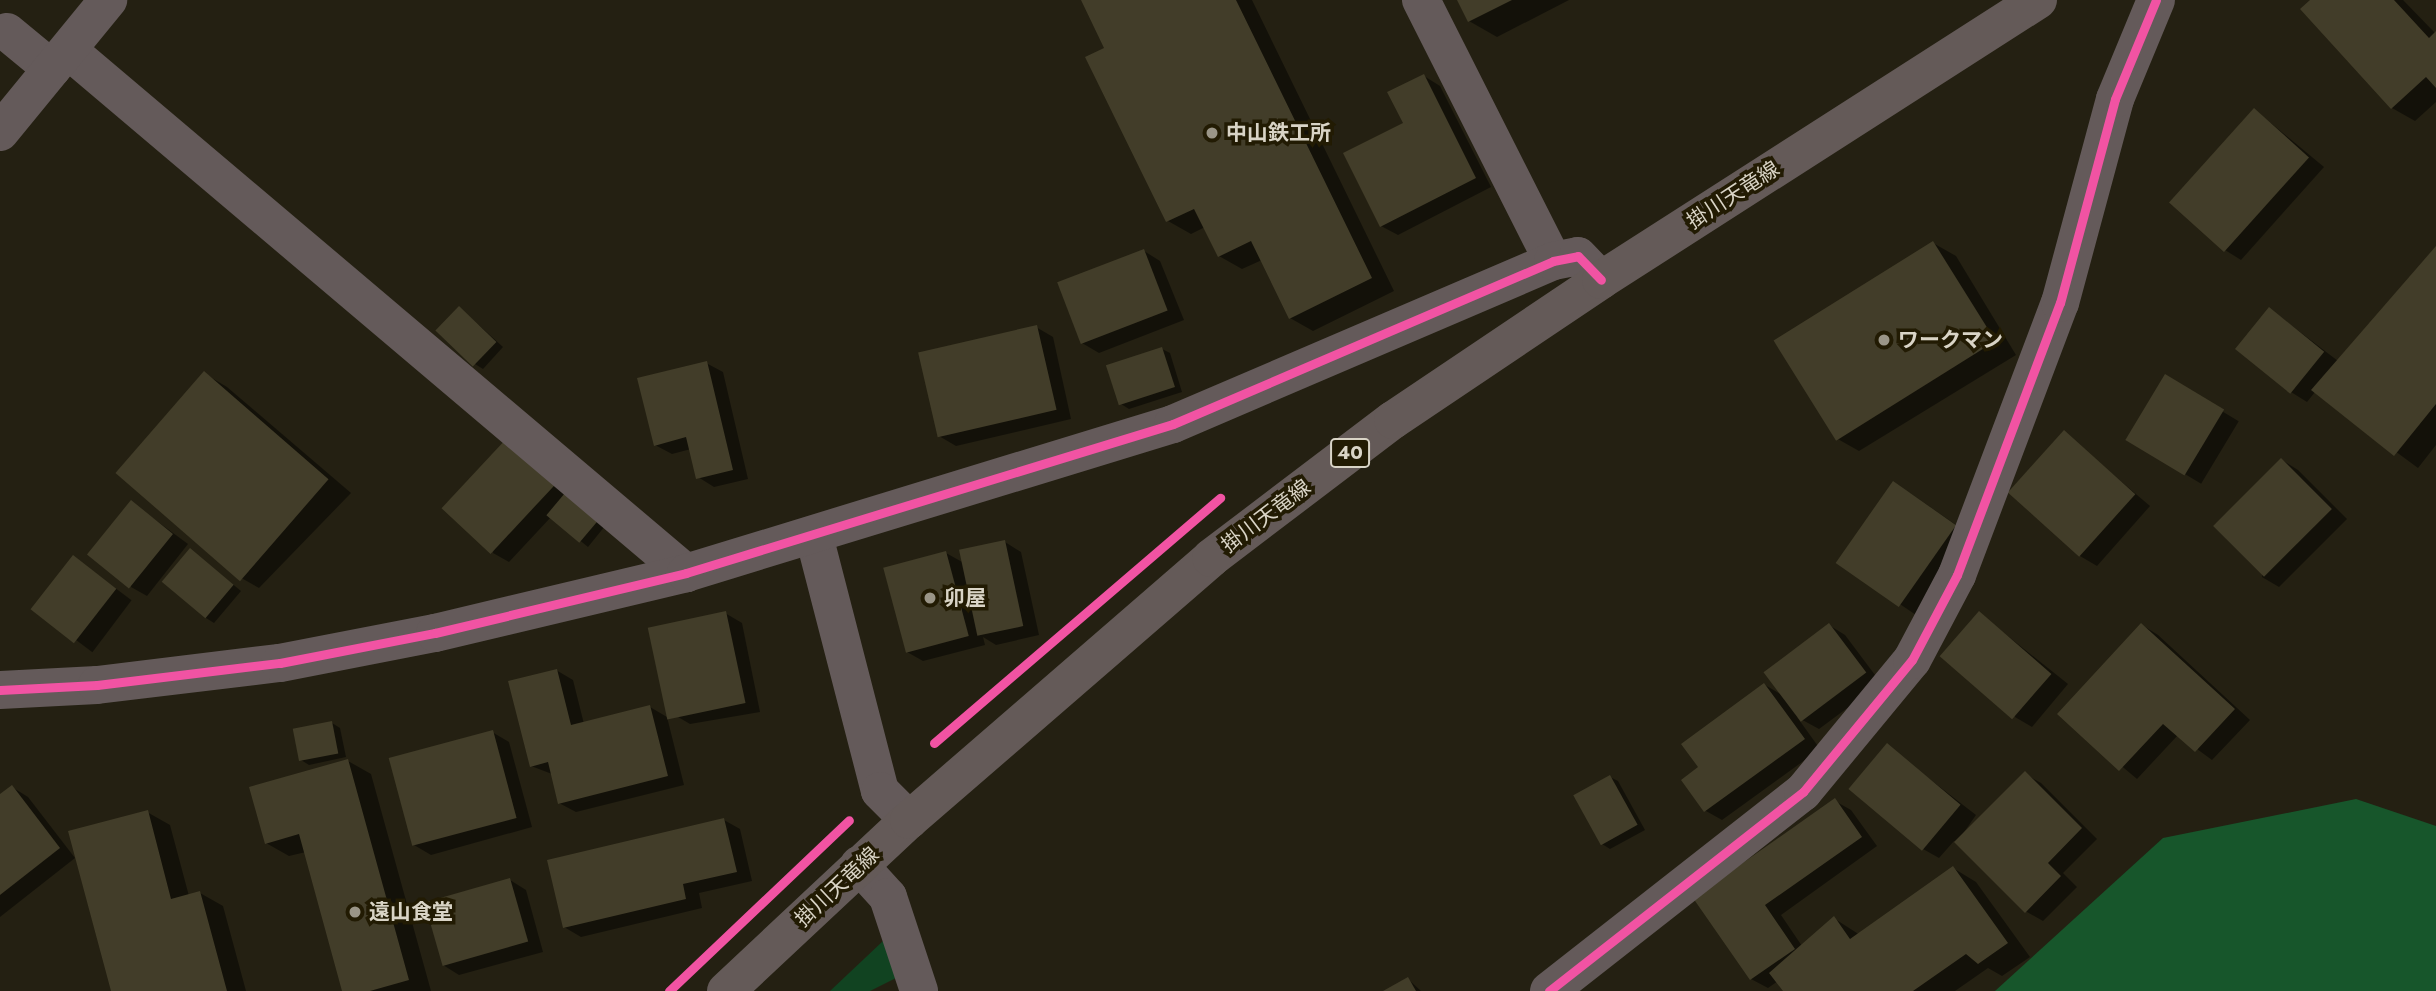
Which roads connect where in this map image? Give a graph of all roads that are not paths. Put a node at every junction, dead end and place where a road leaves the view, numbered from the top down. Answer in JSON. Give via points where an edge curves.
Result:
{"nodes":[{"id":1,"x":108,"y":0,"type":"edge"},
{"id":2,"x":1422,"y":0,"type":"edge"},
{"id":3,"x":2038,"y":0,"type":"edge"},
{"id":4,"x":2156,"y":0,"type":"edge"},
{"id":5,"x":7,"y":32,"type":"dead end"},
{"id":6,"x":60,"y":60,"type":"junction"},
{"id":7,"x":0,"y":132,"type":"edge"},
{"id":8,"x":1553,"y":261,"type":"junction"},
{"id":9,"x":1601,"y":280,"type":"junction"},
{"id":10,"x":814,"y":536,"type":"junction"},
{"id":11,"x":686,"y":573,"type":"junction"},
{"id":12,"x":0,"y":690,"type":"edge"},
{"id":13,"x":909,"y":820,"type":"junction"},
{"id":14,"x":859,"y":865,"type":"junction"},
{"id":15,"x":726,"y":991,"type":"edge"},
{"id":16,"x":919,"y":991,"type":"edge"},
{"id":17,"x":1549,"y":991,"type":"edge"}],
"edges":[{"from":1,"to":6,"type":"street"},
{"from":2,"to":8,"type":"street"},
{"from":3,"to":9,"type":"main road","name":"掛川天竜線","number":"40"},
{"from":4,"to":17,"type":"street","via":[[2115,99],[2060,303],[1957,575],[1912,660],[1803,792]]},
{"from":5,"to":6,"type":"street"},
{"from":6,"to":7,"type":"street"},
{"from":6,"to":11,"type":"street"},
{"from":8,"to":9,"type":"street","via":[[1578,256]]},
{"from":8,"to":10,"type":"street","via":[[1173,424]]},
{"from":9,"to":13,"type":"main road","name":"掛川天竜線","number":"40","via":[[1393,420],[1211,558]]},
{"from":10,"to":11,"type":"street"},
{"from":10,"to":13,"type":"street","via":[[880,791]]},
{"from":11,"to":12,"type":"street","via":[[435,633],[280,663],[97,685]]},
{"from":13,"to":14,"type":"main road","name":"掛川天竜線","number":"40"},
{"from":14,"to":15,"type":"main road","name":"掛川天竜線","number":"40"},
{"from":14,"to":16,"type":"street","via":[[888,897]]}]}
